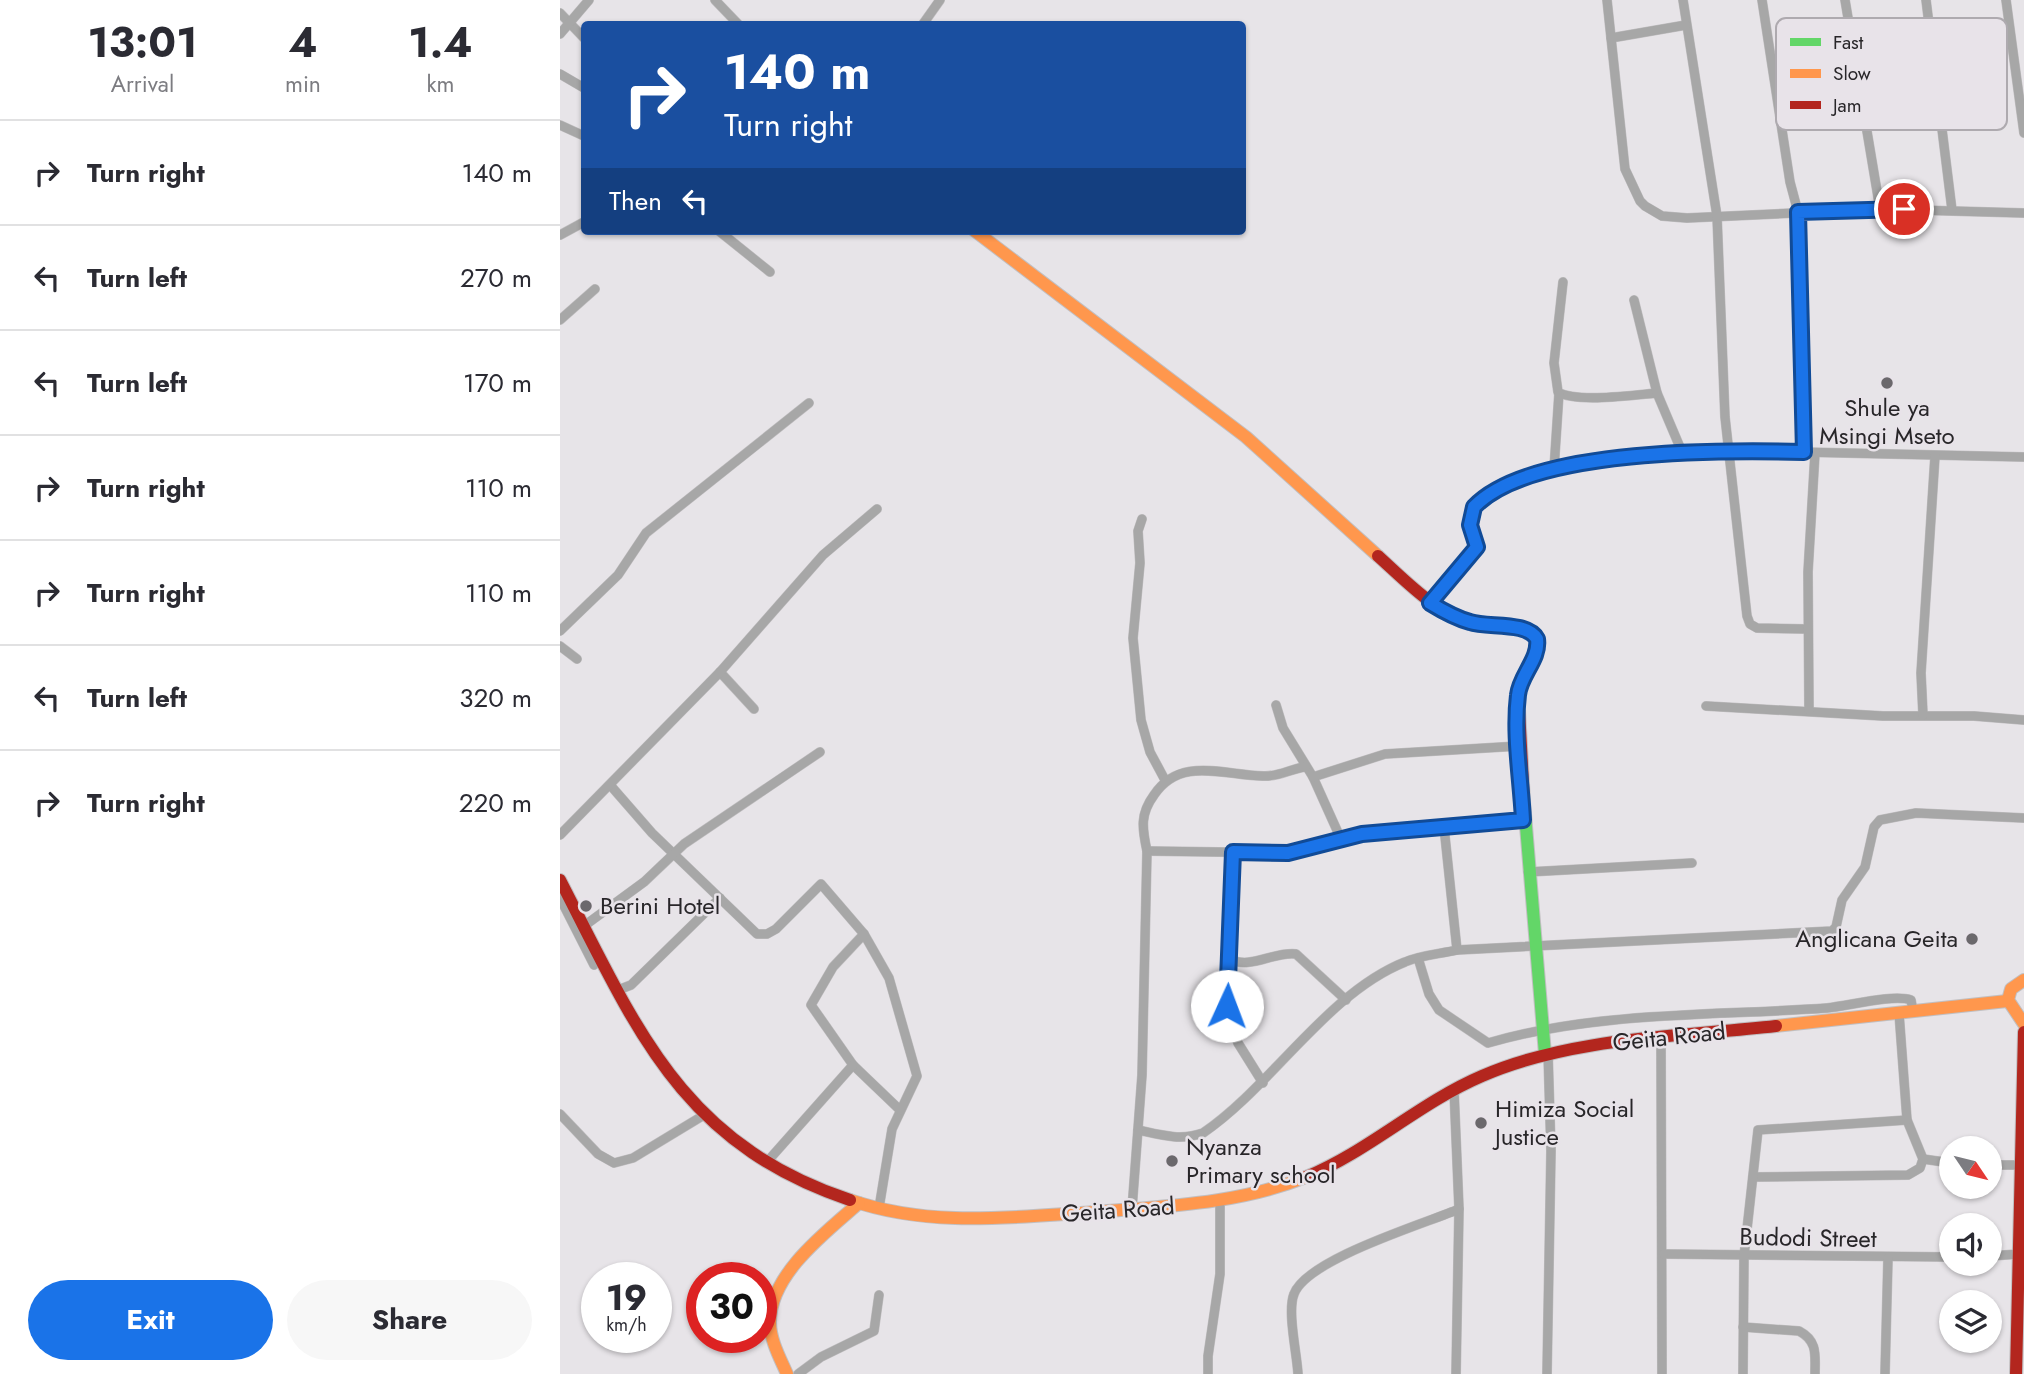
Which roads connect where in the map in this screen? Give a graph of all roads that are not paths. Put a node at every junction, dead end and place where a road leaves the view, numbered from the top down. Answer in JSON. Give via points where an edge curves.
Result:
{"nodes":[{"id":1,"x":589,"y":0,"type":"edge"},
{"id":2,"x":715,"y":0,"type":"edge"},
{"id":3,"x":940,"y":0,"type":"edge"},
{"id":4,"x":1607,"y":0,"type":"edge"},
{"id":5,"x":1683,"y":0,"type":"edge"},
{"id":6,"x":1762,"y":0,"type":"edge"},
{"id":7,"x":1845,"y":0,"type":"edge"},
{"id":8,"x":1926,"y":0,"type":"edge"},
{"id":9,"x":2006,"y":0,"type":"edge"},
{"id":10,"x":560,"y":13,"type":"edge"},
{"id":11,"x":1848,"y":18,"type":"edge"},
{"id":12,"x":1928,"y":18,"type":"edge"},
{"id":13,"x":735,"y":21,"type":"edge"},
{"id":14,"x":925,"y":21,"type":"edge"},
{"id":15,"x":569,"y":23,"type":"junction"},
{"id":16,"x":1686,"y":25,"type":"junction"},
{"id":17,"x":560,"y":34,"type":"edge"},
{"id":18,"x":581,"y":35,"type":"edge"},
{"id":19,"x":1611,"y":38,"type":"junction"},
{"id":20,"x":560,"y":74,"type":"edge"},
{"id":21,"x":581,"y":86,"type":"edge"},
{"id":22,"x":1776,"y":91,"type":"edge"},
{"id":23,"x":560,"y":125,"type":"edge"},
{"id":24,"x":1782,"y":130,"type":"edge"},
{"id":25,"x":1867,"y":130,"type":"edge"},
{"id":26,"x":1942,"y":130,"type":"edge"},
{"id":27,"x":2024,"y":133,"type":"edge"},
{"id":28,"x":581,"y":135,"type":"edge"},
{"id":29,"x":1880,"y":209,"type":"junction"},
{"id":30,"x":1952,"y":209,"type":"junction"},
{"id":31,"x":1798,"y":212,"type":"junction"},
{"id":32,"x":2024,"y":212,"type":"edge"},
{"id":33,"x":1717,"y":216,"type":"junction"},
{"id":34,"x":581,"y":224,"type":"edge"},
{"id":35,"x":724,"y":235,"type":"edge"},
{"id":36,"x":980,"y":235,"type":"edge"},
{"id":37,"x":560,"y":236,"type":"edge"},
{"id":38,"x":770,"y":272,"type":"dead end"},
{"id":39,"x":1563,"y":282,"type":"dead end"},
{"id":40,"x":595,"y":289,"type":"dead end"},
{"id":41,"x":1634,"y":300,"type":"dead end"},
{"id":42,"x":560,"y":320,"type":"edge"},
{"id":43,"x":1559,"y":393,"type":"junction"},
{"id":44,"x":1657,"y":393,"type":"junction"},
{"id":45,"x":809,"y":403,"type":"dead end"},
{"id":46,"x":1682,"y":452,"type":"junction"},
{"id":47,"x":1728,"y":452,"type":"junction"},
{"id":48,"x":1804,"y":452,"type":"junction"},
{"id":49,"x":1815,"y":453,"type":"junction"},
{"id":50,"x":1935,"y":456,"type":"junction"},
{"id":51,"x":2024,"y":457,"type":"edge"},
{"id":52,"x":1554,"y":469,"type":"junction"},
{"id":53,"x":877,"y":509,"type":"dead end"},
{"id":54,"x":1142,"y":519,"type":"dead end"},
{"id":55,"x":1430,"y":603,"type":"junction"},
{"id":56,"x":1807,"y":629,"type":"junction"},
{"id":57,"x":560,"y":631,"type":"edge"},
{"id":58,"x":560,"y":646,"type":"edge"},
{"id":59,"x":577,"y":659,"type":"dead end"},
{"id":60,"x":720,"y":671,"type":"junction"},
{"id":61,"x":1276,"y":705,"type":"dead end"},
{"id":62,"x":1706,"y":706,"type":"dead end"},
{"id":63,"x":754,"y":709,"type":"dead end"},
{"id":64,"x":1809,"y":710,"type":"junction"},
{"id":65,"x":1923,"y":715,"type":"junction"},
{"id":66,"x":2024,"y":720,"type":"edge"},
{"id":67,"x":1519,"y":746,"type":"junction"},
{"id":68,"x":820,"y":752,"type":"dead end"},
{"id":69,"x":1305,"y":767,"type":"junction"},
{"id":70,"x":1313,"y":777,"type":"junction"},
{"id":71,"x":1165,"y":780,"type":"junction"},
{"id":72,"x":611,"y":786,"type":"junction"},
{"id":73,"x":2024,"y":818,"type":"edge"},
{"id":74,"x":1523,"y":820,"type":"junction"},
{"id":75,"x":1444,"y":827,"type":"junction"},
{"id":76,"x":560,"y":835,"type":"edge"},
{"id":77,"x":1340,"y":838,"type":"junction"},
{"id":78,"x":1147,"y":851,"type":"junction"},
{"id":79,"x":675,"y":852,"type":"junction"},
{"id":80,"x":1233,"y":852,"type":"junction"},
{"id":81,"x":1692,"y":863,"type":"dead end"},
{"id":82,"x":1528,"y":872,"type":"junction"},
{"id":83,"x":560,"y":880,"type":"edge"},
{"id":84,"x":560,"y":898,"type":"edge"},
{"id":85,"x":720,"y":898,"type":"junction"},
{"id":86,"x":584,"y":926,"type":"junction"},
{"id":87,"x":864,"y":934,"type":"junction"},
{"id":88,"x":1536,"y":946,"type":"junction"},
{"id":89,"x":1457,"y":950,"type":"junction"},
{"id":90,"x":1418,"y":958,"type":"junction"},
{"id":91,"x":1230,"y":959,"type":"junction"},
{"id":92,"x":600,"y":975,"type":"dead end"},
{"id":93,"x":2024,"y":980,"type":"edge"},
{"id":94,"x":618,"y":990,"type":"junction"},
{"id":95,"x":1346,"y":1000,"type":"junction"},
{"id":96,"x":2007,"y":1000,"type":"junction"},
{"id":97,"x":1913,"y":1011,"type":"junction"},
{"id":98,"x":1899,"y":1013,"type":"junction"},
{"id":99,"x":2024,"y":1024,"type":"edge"},
{"id":100,"x":1543,"y":1030,"type":"junction"},
{"id":101,"x":2024,"y":1032,"type":"edge"},
{"id":102,"x":1661,"y":1039,"type":"junction"},
{"id":103,"x":1546,"y":1054,"type":"junction"},
{"id":104,"x":853,"y":1065,"type":"junction"},
{"id":105,"x":1264,"y":1083,"type":"junction"},
{"id":106,"x":1454,"y":1090,"type":"junction"},
{"id":107,"x":900,"y":1110,"type":"junction"},
{"id":108,"x":560,"y":1114,"type":"edge"},
{"id":109,"x":704,"y":1115,"type":"junction"},
{"id":110,"x":1908,"y":1120,"type":"junction"},
{"id":111,"x":1138,"y":1130,"type":"junction"},
{"id":112,"x":1923,"y":1159,"type":"junction"},
{"id":113,"x":1939,"y":1161,"type":"edge"},
{"id":114,"x":766,"y":1163,"type":"junction"},
{"id":115,"x":2002,"y":1165,"type":"edge"},
{"id":116,"x":2020,"y":1165,"type":"junction"},
{"id":117,"x":1754,"y":1177,"type":"junction"},
{"id":118,"x":2021,"y":1197,"type":"edge"},
{"id":119,"x":1220,"y":1202,"type":"junction"},
{"id":120,"x":859,"y":1203,"type":"junction"},
{"id":121,"x":879,"y":1209,"type":"junction"},
{"id":122,"x":1132,"y":1209,"type":"junction"},
{"id":123,"x":1459,"y":1209,"type":"junction"},
{"id":124,"x":1664,"y":1254,"type":"junction"},
{"id":125,"x":2020,"y":1254,"type":"junction"},
{"id":126,"x":2002,"y":1255,"type":"edge"},
{"id":127,"x":1744,"y":1256,"type":"junction"},
{"id":128,"x":1939,"y":1257,"type":"edge"},
{"id":129,"x":1888,"y":1258,"type":"junction"},
{"id":130,"x":879,"y":1295,"type":"dead end"},
{"id":131,"x":1743,"y":1327,"type":"junction"},
{"id":132,"x":787,"y":1374,"type":"edge"},
{"id":133,"x":798,"y":1374,"type":"edge"},
{"id":134,"x":1208,"y":1374,"type":"edge"},
{"id":135,"x":1298,"y":1374,"type":"edge"},
{"id":136,"x":1456,"y":1374,"type":"edge"},
{"id":137,"x":1547,"y":1374,"type":"edge"},
{"id":138,"x":1662,"y":1374,"type":"edge"},
{"id":139,"x":1743,"y":1374,"type":"edge"},
{"id":140,"x":1815,"y":1374,"type":"edge"},
{"id":141,"x":1885,"y":1374,"type":"edge"},
{"id":142,"x":2016,"y":1374,"type":"edge"}],
"edges":[{"from":1,"to":15,"type":"street"},
{"from":2,"to":13,"type":"street"},
{"from":3,"to":14,"type":"street"},
{"from":4,"to":19,"type":"street"},
{"from":5,"to":16,"type":"street"},
{"from":6,"to":22,"type":"street"},
{"from":7,"to":11,"type":"street"},
{"from":8,"to":12,"type":"street"},
{"from":9,"to":27,"type":"street"},
{"from":10,"to":15,"type":"street"},
{"from":15,"to":17,"type":"street"},
{"from":15,"to":18,"type":"street"},
{"from":16,"to":19,"type":"street"},
{"from":16,"to":33,"type":"street"},
{"from":19,"to":33,"type":"street","via":[[1621,155],[1640,201],[1662,215]]},
{"from":20,"to":21,"type":"street"},
{"from":23,"to":28,"type":"street"},
{"from":24,"to":31,"type":"street"},
{"from":25,"to":29,"type":"street"},
{"from":26,"to":30,"type":"street"},
{"from":29,"to":30,"type":"street"},
{"from":29,"to":31,"type":"street"},
{"from":30,"to":32,"type":"street"},
{"from":31,"to":33,"type":"street"},
{"from":31,"to":48,"type":"street"},
{"from":33,"to":47,"type":"street"},
{"from":34,"to":37,"type":"street"},
{"from":35,"to":38,"type":"street"},
{"from":36,"to":55,"type":"main road","via":[[1246,437]]},
{"from":39,"to":43,"type":"street","via":[[1554,363]]},
{"from":40,"to":42,"type":"street"},
{"from":41,"to":44,"type":"street"},
{"from":43,"to":44,"type":"street"},
{"from":43,"to":52,"type":"street"},
{"from":44,"to":46,"type":"street"},
{"from":45,"to":57,"type":"street","via":[[646,533],[618,575]]},
{"from":46,"to":47,"type":"street"},
{"from":46,"to":52,"type":"street","via":[[1593,460]]},
{"from":47,"to":48,"type":"street"},
{"from":47,"to":56,"type":"street","via":[[1748,620],[1757,628]]},
{"from":48,"to":49,"type":"street"},
{"from":49,"to":50,"type":"street"},
{"from":49,"to":56,"type":"street"},
{"from":50,"to":51,"type":"street"},
{"from":50,"to":65,"type":"street","via":[[1921,673]]},
{"from":52,"to":55,"type":"street","via":[[1503,487],[1474,507],[1470,525],[1477,547]]},
{"from":53,"to":60,"type":"street","via":[[823,555]]},
{"from":54,"to":71,"type":"street","via":[[1137,536],[1140,563],[1133,638],[1141,720],[1150,752]]},
{"from":55,"to":67,"type":"main road","via":[[1472,623],[1526,629],[1535,635],[1538,649],[1518,691]]},
{"from":56,"to":64,"type":"street"},
{"from":58,"to":59,"type":"street"},
{"from":60,"to":63,"type":"street"},
{"from":60,"to":72,"type":"street"},
{"from":61,"to":69,"type":"street"},
{"from":62,"to":64,"type":"street"},
{"from":64,"to":65,"type":"street"},
{"from":65,"to":66,"type":"street"},
{"from":67,"to":70,"type":"street","via":[[1385,754]]},
{"from":67,"to":74,"type":"main road"},
{"from":68,"to":79,"type":"street"},
{"from":69,"to":70,"type":"street"},
{"from":69,"to":71,"type":"street","via":[[1271,776],[1186,771]]},
{"from":70,"to":77,"type":"street"},
{"from":71,"to":78,"type":"street","via":[[1143,814]]},
{"from":72,"to":76,"type":"street"},
{"from":72,"to":79,"type":"street"},
{"from":73,"to":88,"type":"street","via":[[1916,813],[1880,820],[1874,827],[1865,867],[1842,901],[1832,931]]},
{"from":74,"to":75,"type":"street"},
{"from":74,"to":82,"type":"main road"},
{"from":75,"to":77,"type":"street"},
{"from":75,"to":89,"type":"street"},
{"from":77,"to":80,"type":"street","via":[[1288,853]]},
{"from":78,"to":80,"type":"street"},
{"from":78,"to":111,"type":"street"},
{"from":79,"to":85,"type":"street"},
{"from":79,"to":86,"type":"street","via":[[644,882]]},
{"from":80,"to":91,"type":"street"},
{"from":81,"to":82,"type":"street"},
{"from":82,"to":88,"type":"main road"},
{"from":83,"to":86,"type":"main road","name":"Geita Road"},
{"from":84,"to":92,"type":"street"},
{"from":85,"to":87,"type":"street","via":[[754,932],[768,934],[821,884]]},
{"from":85,"to":94,"type":"street","via":[[631,985]]},
{"from":86,"to":94,"type":"main road","name":"Geita Road"},
{"from":87,"to":104,"type":"street","via":[[833,967],[811,1005]]},
{"from":87,"to":107,"type":"street","via":[[889,978],[916,1069],[914,1088]]},
{"from":88,"to":89,"type":"street"},
{"from":88,"to":100,"type":"main road"},
{"from":89,"to":90,"type":"street"},
{"from":90,"to":95,"type":"street","via":[[1385,972]]},
{"from":90,"to":100,"type":"street","via":[[1439,1010],[1479,1040],[1488,1043]]},
{"from":91,"to":95,"type":"street","via":[[1243,964],[1277,953],[1296,954]]},
{"from":91,"to":105,"type":"street","via":[[1228,1016],[1238,1043]]},
{"from":93,"to":96,"type":"main road","via":[[2012,987]]},
{"from":94,"to":109,"type":"main road","name":"Geita Road","via":[[663,1066]]},
{"from":95,"to":105,"type":"street"},
{"from":96,"to":97,"type":"main road","name":"Geita Road"},
{"from":96,"to":99,"type":"main road"},
{"from":97,"to":98,"type":"main road","name":"Geita Road"},
{"from":97,"to":100,"type":"street","via":[[1911,1000],[1901,998]]},
{"from":98,"to":102,"type":"main road","name":"Geita Road"},
{"from":98,"to":110,"type":"street"},
{"from":100,"to":103,"type":"main road"},
{"from":101,"to":116,"type":"main road"},
{"from":102,"to":103,"type":"main road","name":"Geita Road"},
{"from":102,"to":124,"type":"street"},
{"from":103,"to":106,"type":"main road","name":"Geita Road"},
{"from":103,"to":137,"type":"street","via":[[1551,1151]]},
{"from":104,"to":107,"type":"street"},
{"from":104,"to":114,"type":"street"},
{"from":105,"to":111,"type":"street","via":[[1203,1133],[1173,1138]]},
{"from":106,"to":119,"type":"main road","name":"Geita Road","via":[[1317,1173]]},
{"from":106,"to":123,"type":"street"},
{"from":107,"to":121,"type":"street","via":[[888,1147]]},
{"from":108,"to":109,"type":"street","via":[[598,1154],[614,1163],[634,1158]]},
{"from":109,"to":114,"type":"main road","name":"Geita Road"},
{"from":110,"to":112,"type":"street"},
{"from":110,"to":117,"type":"street","via":[[1761,1128],[1755,1140]]},
{"from":111,"to":122,"type":"street"},
{"from":112,"to":113,"type":"street"},
{"from":112,"to":117,"type":"street","via":[[1919,1170],[1908,1175]]},
{"from":114,"to":120,"type":"main road","name":"Geita Road","via":[[822,1192]]},
{"from":115,"to":116,"type":"street"},
{"from":116,"to":118,"type":"main road"},
{"from":117,"to":127,"type":"street"},
{"from":118,"to":125,"type":"main road"},
{"from":119,"to":122,"type":"main road","name":"Geita Road"},
{"from":119,"to":134,"type":"street","via":[[1220,1274]]},
{"from":120,"to":121,"type":"main road","name":"Geita Road"},
{"from":120,"to":132,"type":"main road","via":[[818,1241],[779,1290],[770,1321]]},
{"from":121,"to":122,"type":"main road","name":"Geita Road","via":[[932,1219],[970,1220]]},
{"from":123,"to":135,"type":"street","via":[[1381,1236],[1300,1283],[1292,1301]]},
{"from":123,"to":136,"type":"street"},
{"from":124,"to":127,"type":"street","name":"Budodi Street"},
{"from":124,"to":138,"type":"street"},
{"from":125,"to":126,"type":"street"},
{"from":125,"to":142,"type":"main road"},
{"from":127,"to":129,"type":"street","name":"Budodi Street"},
{"from":127,"to":131,"type":"street"},
{"from":128,"to":129,"type":"street","name":"Budodi Street"},
{"from":129,"to":141,"type":"street"},
{"from":130,"to":133,"type":"street","via":[[874,1331]]},
{"from":131,"to":139,"type":"street"},
{"from":131,"to":140,"type":"street","via":[[1806,1335],[1815,1348]]}]}
